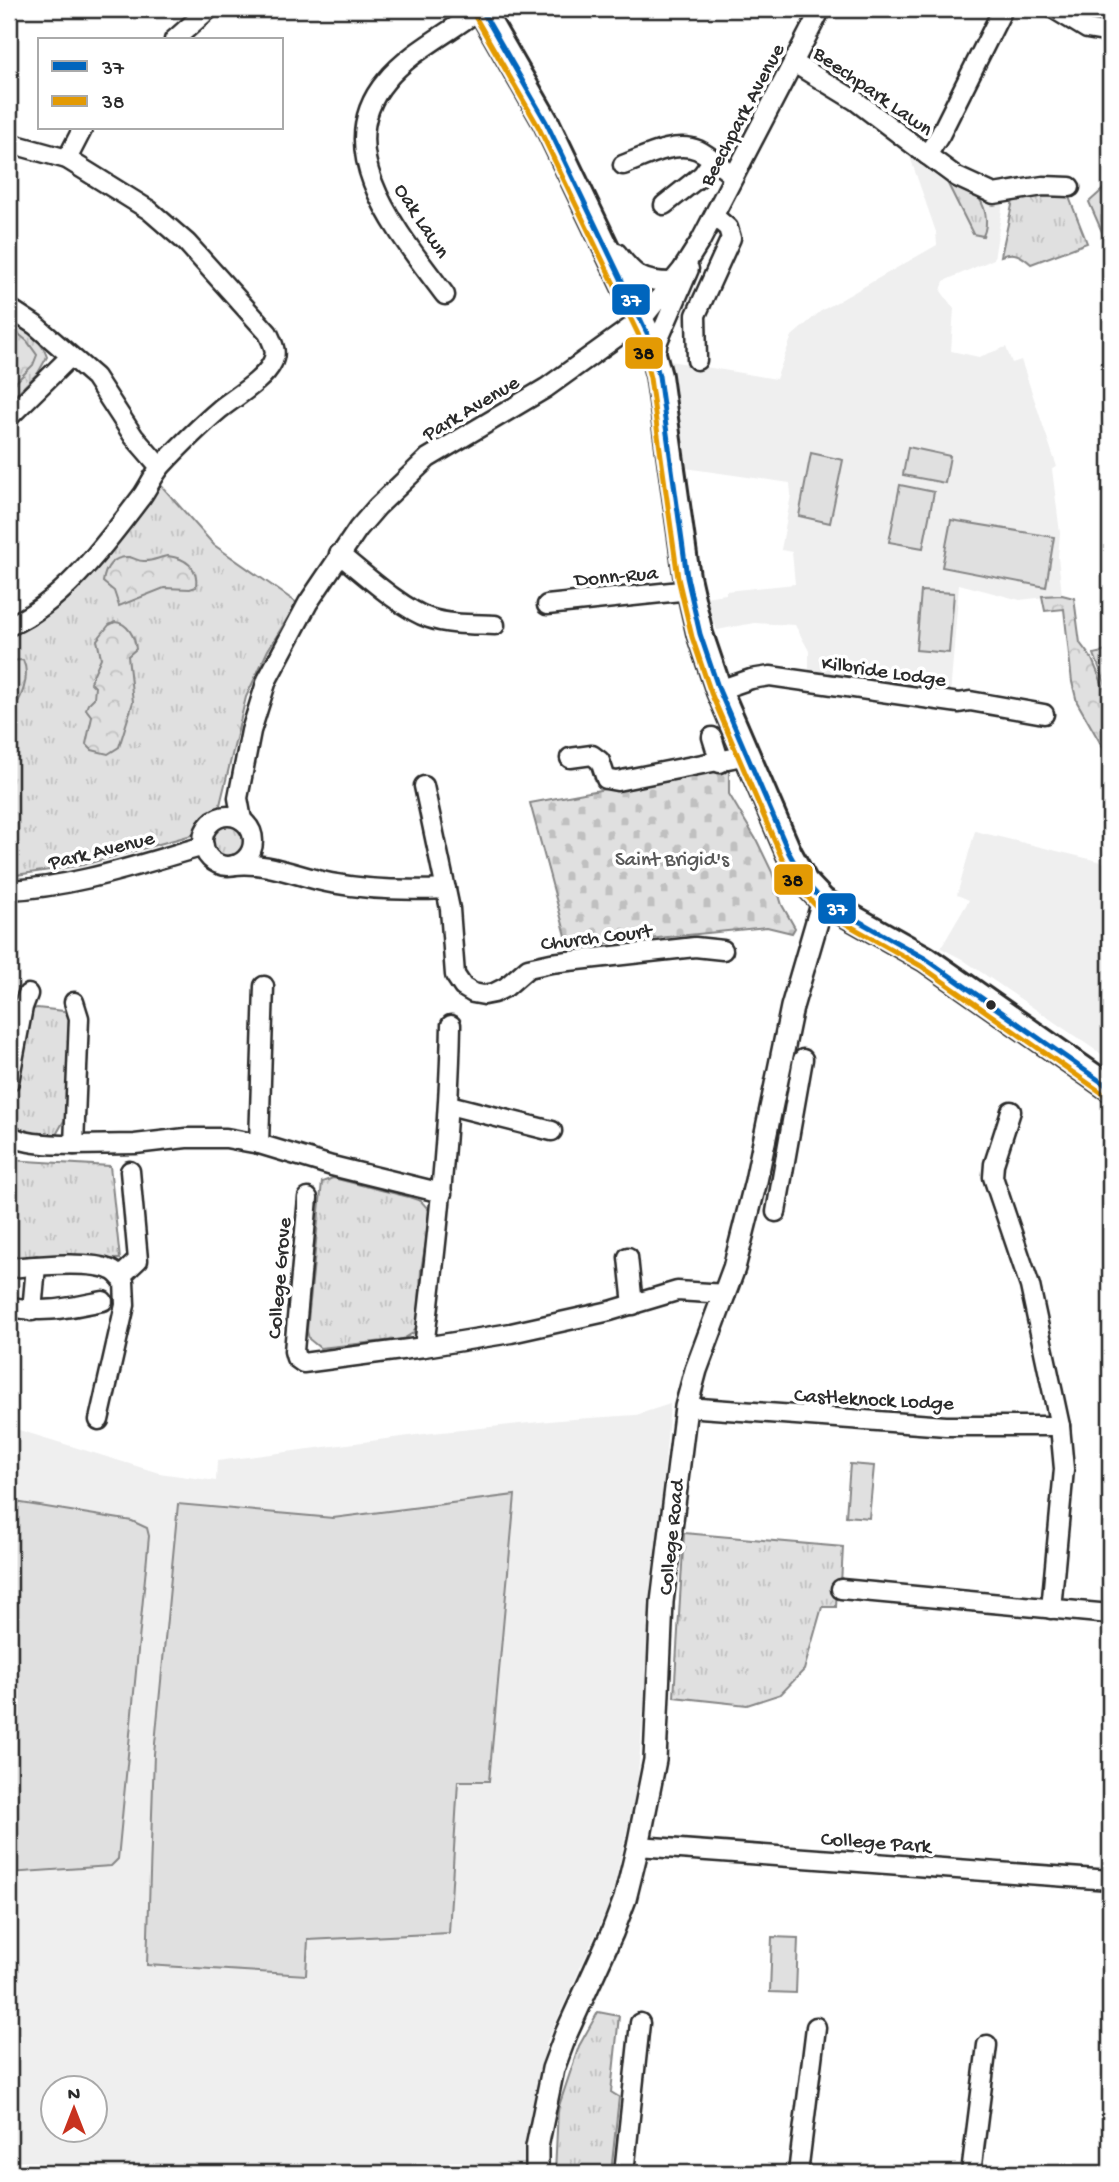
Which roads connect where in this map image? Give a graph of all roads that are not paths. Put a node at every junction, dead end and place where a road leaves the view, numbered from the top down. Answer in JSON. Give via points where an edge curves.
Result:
{"nodes":[{"id":1,"x":480,"y":9,"type":"edge"},
{"id":2,"x":821,"y":9,"type":"edge"},
{"id":3,"x":1003,"y":9,"type":"edge"},
{"id":4,"x":1054,"y":9,"type":"edge"},
{"id":5,"x":201,"y":11,"type":"edge"},
{"id":6,"x":1110,"y":33,"type":"edge"},
{"id":7,"x":176,"y":38,"type":"edge"},
{"id":8,"x":794,"y":63,"type":"junction"},
{"id":9,"x":82,"y":130,"type":"edge"},
{"id":10,"x":9,"y":143,"type":"edge"},
{"id":11,"x":928,"y":155,"type":"junction"},
{"id":12,"x":67,"y":159,"type":"junction"},
{"id":13,"x":713,"y":160,"type":"junction"},
{"id":14,"x":623,"y":165,"type":"dead end"},
{"id":15,"x":734,"y":176,"type":"junction"},
{"id":16,"x":1070,"y":187,"type":"dead end"},
{"id":17,"x":664,"y":205,"type":"dead end"},
{"id":18,"x":713,"y":216,"type":"junction"},
{"id":19,"x":595,"y":225,"type":"junction"},
{"id":20,"x":701,"y":240,"type":"junction"},
{"id":21,"x":671,"y":282,"type":"junction"},
{"id":22,"x":445,"y":295,"type":"dead end"},
{"id":23,"x":9,"y":308,"type":"edge"},
{"id":24,"x":642,"y":318,"type":"junction"},
{"id":25,"x":70,"y":356,"type":"junction"},
{"id":26,"x":654,"y":359,"type":"junction"},
{"id":27,"x":697,"y":360,"type":"dead end"},
{"id":28,"x":9,"y":417,"type":"edge"},
{"id":29,"x":160,"y":467,"type":"junction"},
{"id":30,"x":340,"y":554,"type":"junction"},
{"id":31,"x":690,"y":590,"type":"junction"},
{"id":32,"x":547,"y":605,"type":"dead end"},
{"id":33,"x":495,"y":625,"type":"dead end"},
{"id":34,"x":9,"y":626,"type":"edge"},
{"id":35,"x":719,"y":690,"type":"junction"},
{"id":36,"x":1044,"y":714,"type":"dead end"},
{"id":37,"x":712,"y":737,"type":"dead end"},
{"id":38,"x":748,"y":755,"type":"junction"},
{"id":39,"x":570,"y":758,"type":"dead end"},
{"id":40,"x":720,"y":763,"type":"junction"},
{"id":41,"x":424,"y":786,"type":"dead end"},
{"id":42,"x":242,"y":820,"type":"junction"},
{"id":43,"x":204,"y":846,"type":"junction"},
{"id":44,"x":234,"y":865,"type":"junction"},
{"id":45,"x":446,"y":889,"type":"junction"},
{"id":46,"x":9,"y":890,"type":"edge"},
{"id":47,"x":823,"y":901,"type":"junction"},
{"id":48,"x":723,"y":950,"type":"dead end"},
{"id":49,"x":264,"y":986,"type":"dead end"},
{"id":50,"x":28,"y":994,"type":"dead end"},
{"id":51,"x":74,"y":1002,"type":"dead end"},
{"id":52,"x":452,"y":1025,"type":"dead end"},
{"id":53,"x":803,"y":1059,"type":"dead end"},
{"id":54,"x":9,"y":1082,"type":"edge"},
{"id":55,"x":1110,"y":1088,"type":"edge"},
{"id":56,"x":449,"y":1105,"type":"junction"},
{"id":57,"x":769,"y":1111,"type":"junction"},
{"id":58,"x":1011,"y":1111,"type":"dead end"},
{"id":59,"x":792,"y":1114,"type":"junction"},
{"id":60,"x":552,"y":1131,"type":"dead end"},
{"id":61,"x":9,"y":1134,"type":"edge"},
{"id":62,"x":259,"y":1144,"type":"junction"},
{"id":63,"x":74,"y":1146,"type":"junction"},
{"id":64,"x":130,"y":1171,"type":"dead end"},
{"id":65,"x":442,"y":1193,"type":"junction"},
{"id":66,"x":309,"y":1198,"type":"dead end"},
{"id":67,"x":776,"y":1212,"type":"dead end"},
{"id":68,"x":628,"y":1257,"type":"dead end"},
{"id":69,"x":36,"y":1266,"type":"junction"},
{"id":70,"x":9,"y":1268,"type":"edge"},
{"id":71,"x":120,"y":1277,"type":"junction"},
{"id":72,"x":726,"y":1294,"type":"junction"},
{"id":73,"x":103,"y":1301,"type":"dead end"},
{"id":74,"x":632,"y":1305,"type":"junction"},
{"id":75,"x":9,"y":1306,"type":"edge"},
{"id":76,"x":32,"y":1311,"type":"junction"},
{"id":77,"x":424,"y":1347,"type":"junction"},
{"id":78,"x":686,"y":1407,"type":"junction"},
{"id":79,"x":99,"y":1419,"type":"dead end"},
{"id":80,"x":1060,"y":1426,"type":"junction"},
{"id":81,"x":841,"y":1589,"type":"dead end"},
{"id":82,"x":1051,"y":1609,"type":"junction"},
{"id":83,"x":1110,"y":1614,"type":"edge"},
{"id":84,"x":638,"y":1846,"type":"junction"},
{"id":85,"x":1110,"y":1880,"type":"edge"},
{"id":86,"x":640,"y":2024,"type":"dead end"},
{"id":87,"x":816,"y":2027,"type":"dead end"},
{"id":88,"x":987,"y":2045,"type":"dead end"},
{"id":89,"x":537,"y":2173,"type":"edge"},
{"id":90,"x":624,"y":2173,"type":"edge"},
{"id":91,"x":798,"y":2173,"type":"edge"},
{"id":92,"x":971,"y":2173,"type":"edge"}],
"edges":[{"from":1,"to":19,"type":"main road","via":[[546,122]]},
{"from":1,"to":22,"type":"street","name":"Oak Lawn","via":[[386,81],[367,115],[364,135],[367,163],[381,201]]},
{"from":2,"to":8,"type":"street","name":"Beechpark Avenue"},
{"from":3,"to":11,"type":"street","name":"Beechpark Lawn"},
{"from":4,"to":6,"type":"street","via":[[1084,28]]},
{"from":5,"to":7,"type":"street"},
{"from":8,"to":11,"type":"street","name":"Beechpark Lawn","via":[[856,101]]},
{"from":8,"to":15,"type":"street","name":"Beechpark Avenue"},
{"from":9,"to":12,"type":"street"},
{"from":10,"to":12,"type":"street"},
{"from":11,"to":16,"type":"street","name":"Beechpark Lawn","via":[[957,177],[994,194]]},
{"from":12,"to":29,"type":"street","via":[[171,227],[275,346],[271,366]]},
{"from":13,"to":14,"type":"street","via":[[694,149],[676,148]]},
{"from":13,"to":15,"type":"street"},
{"from":13,"to":17,"type":"street","via":[[702,175]]},
{"from":15,"to":18,"type":"street","name":"Beechpark Avenue"},
{"from":18,"to":20,"type":"street","name":"Beechpark Avenue"},
{"from":18,"to":27,"type":"street","via":[[726,224],[731,238],[696,316]]},
{"from":19,"to":21,"type":"street","via":[[636,276]]},
{"from":19,"to":24,"type":"main road"},
{"from":20,"to":21,"type":"street","name":"Beechpark Avenue"},
{"from":20,"to":26,"type":"street","name":"Beechpark Avenue"},
{"from":21,"to":24,"type":"street","name":"Beechpark Avenue"},
{"from":23,"to":25,"type":"street"},
{"from":24,"to":26,"type":"main road"},
{"from":24,"to":30,"type":"street","name":"Park Avenue","via":[[537,394],[428,458],[377,507]]},
{"from":25,"to":28,"type":"street"},
{"from":25,"to":29,"type":"street","via":[[103,387],[134,437]]},
{"from":26,"to":31,"type":"main road"},
{"from":29,"to":34,"type":"street","via":[[107,541],[67,585]]},
{"from":30,"to":33,"type":"street","via":[[426,618]]},
{"from":30,"to":42,"type":"street","name":"Park Avenue","via":[[279,655],[257,706],[238,798]]},
{"from":31,"to":32,"type":"street","name":"Donn-Rua"},
{"from":31,"to":35,"type":"main road"},
{"from":35,"to":36,"type":"street","name":"Kilbride Lodge","via":[[770,676]]},
{"from":35,"to":38,"type":"main road"},
{"from":37,"to":40,"type":"street"},
{"from":38,"to":40,"type":"street"},
{"from":38,"to":47,"type":"main road","via":[[793,861]]},
{"from":39,"to":40,"type":"street","via":[[592,755],[602,765],[606,779],[617,781]]},
{"from":41,"to":45,"type":"street"},
{"from":42,"to":43,"type":"street","via":[[226,816],[211,823]]},
{"from":42,"to":44,"type":"street","via":[[253,841],[247,856]]},
{"from":43,"to":44,"type":"street","via":[[219,864]]},
{"from":43,"to":46,"type":"street","name":"Park Avenue","via":[[72,882]]},
{"from":44,"to":45,"type":"street","via":[[251,863],[369,888]]},
{"from":45,"to":48,"type":"street","name":"Church Court","via":[[455,975],[473,993],[484,995],[506,987],[528,968],[551,962],[695,947]]},
{"from":47,"to":55,"type":"main road","via":[[926,959]]},
{"from":47,"to":57,"type":"street","name":"College Road","via":[[792,1007]]},
{"from":49,"to":62,"type":"street"},
{"from":50,"to":54,"type":"street"},
{"from":51,"to":63,"type":"street","via":[[79,1018]]},
{"from":52,"to":56,"type":"street"},
{"from":53,"to":59,"type":"street"},
{"from":56,"to":60,"type":"street"},
{"from":56,"to":65,"type":"street"},
{"from":57,"to":59,"type":"street"},
{"from":57,"to":72,"type":"street","name":"College Road"},
{"from":58,"to":80,"type":"street","via":[[993,1177],[1030,1286]]},
{"from":59,"to":67,"type":"street"},
{"from":61,"to":63,"type":"street","via":[[16,1139]]},
{"from":62,"to":63,"type":"street","via":[[208,1137]]},
{"from":62,"to":65,"type":"street"},
{"from":64,"to":71,"type":"street","via":[[138,1260]]},
{"from":65,"to":77,"type":"street"},
{"from":66,"to":77,"type":"street","name":"College Grove","via":[[296,1358],[303,1363]]},
{"from":68,"to":74,"type":"street"},
{"from":69,"to":70,"type":"street"},
{"from":69,"to":71,"type":"street","via":[[105,1268]]},
{"from":69,"to":76,"type":"street"},
{"from":71,"to":79,"type":"street","via":[[126,1287],[125,1305]]},
{"from":72,"to":74,"type":"street","name":"College Grove","via":[[677,1291]]},
{"from":72,"to":78,"type":"street","name":"College Road"},
{"from":73,"to":76,"type":"street"},
{"from":74,"to":77,"type":"street","name":"College Grove"},
{"from":75,"to":76,"type":"street"},
{"from":78,"to":80,"type":"street","name":"Castleknock Lodge","via":[[941,1426]]},
{"from":78,"to":84,"type":"street","name":"College Road","via":[[662,1602],[655,1760]]},
{"from":80,"to":82,"type":"street","via":[[1063,1477]]},
{"from":81,"to":82,"type":"street"},
{"from":82,"to":83,"type":"street"},
{"from":84,"to":85,"type":"street","name":"College Park"},
{"from":84,"to":89,"type":"street","name":"College Road","via":[[625,1899],[554,2069],[537,2147]]},
{"from":86,"to":90,"type":"street"},
{"from":87,"to":91,"type":"street"},
{"from":88,"to":92,"type":"street"}]}
